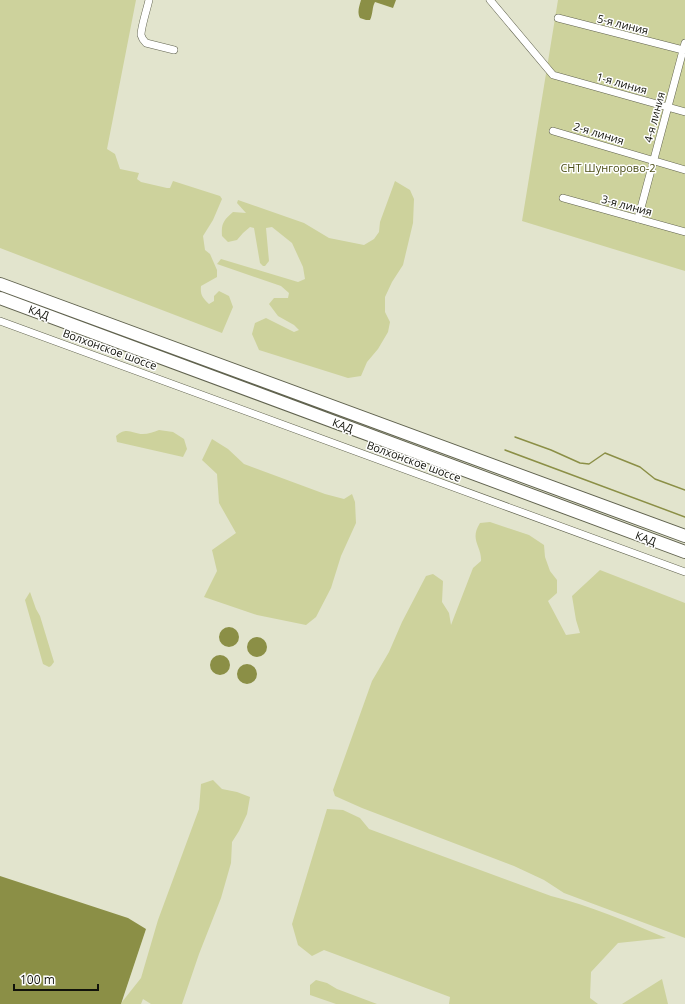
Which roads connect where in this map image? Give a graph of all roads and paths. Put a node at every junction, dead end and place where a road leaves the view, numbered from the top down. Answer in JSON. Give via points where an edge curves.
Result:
{"nodes":[{"id":1,"x":149,"y":0,"type":"edge"},
{"id":2,"x":490,"y":0,"type":"edge"},
{"id":3,"x":558,"y":18,"type":"dead end"},
{"id":4,"x":684,"y":47,"type":"edge"},
{"id":5,"x":174,"y":50,"type":"dead end"},
{"id":6,"x":667,"y":107,"type":"junction"},
{"id":7,"x":685,"y":112,"type":"edge"},
{"id":8,"x":553,"y":131,"type":"dead end"},
{"id":9,"x":653,"y":161,"type":"junction"},
{"id":10,"x":685,"y":170,"type":"edge"},
{"id":11,"x":563,"y":198,"type":"dead end"},
{"id":12,"x":638,"y":219,"type":"junction"},
{"id":13,"x":685,"y":232,"type":"edge"},
{"id":14,"x":0,"y":284,"type":"edge"},
{"id":15,"x":0,"y":298,"type":"edge"},
{"id":16,"x":0,"y":321,"type":"edge"},
{"id":17,"x":685,"y":536,"type":"edge"},
{"id":18,"x":685,"y":552,"type":"edge"},
{"id":19,"x":685,"y":572,"type":"edge"}],
"edges":[{"from":1,"to":5,"type":"street","via":[[141,36],[143,40]]},
{"from":2,"to":6,"type":"street","name":"1-я линия","via":[[553,75]]},
{"from":3,"to":4,"type":"street","name":"5-я линия"},
{"from":4,"to":6,"type":"street","name":"4-я линия"},
{"from":6,"to":7,"type":"street","name":"1-я линия"},
{"from":6,"to":9,"type":"street","name":"4-я линия"},
{"from":8,"to":9,"type":"street","name":"2-я линия"},
{"from":9,"to":10,"type":"street","name":"2-я линия"},
{"from":9,"to":12,"type":"street","name":"4-я линия"},
{"from":11,"to":12,"type":"street","name":"3-я линия"},
{"from":12,"to":13,"type":"street","name":"3-я линия"},
{"from":14,"to":17,"type":"highway","name":"КАД"},
{"from":15,"to":18,"type":"highway","name":"КАД"},
{"from":16,"to":19,"type":"street","name":"Волхонское шоссе"}]}
